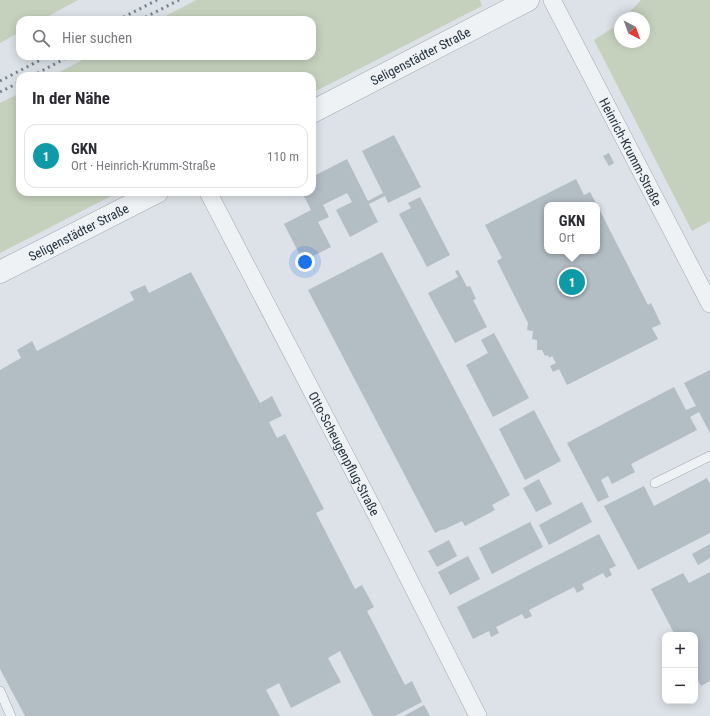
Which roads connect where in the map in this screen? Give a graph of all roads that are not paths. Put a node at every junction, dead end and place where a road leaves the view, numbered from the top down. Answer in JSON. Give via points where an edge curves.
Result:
{"nodes":[{"id":1,"x":528,"y":0,"type":"edge"},
{"id":2,"x":552,"y":0,"type":"edge"},
{"id":3,"x":316,"y":110,"type":"edge"},
{"id":4,"x":149,"y":196,"type":"edge"},
{"id":5,"x":210,"y":196,"type":"edge"},
{"id":6,"x":0,"y":272,"type":"edge"},
{"id":7,"x":710,"y":304,"type":"edge"},
{"id":8,"x":710,"y":456,"type":"edge"},
{"id":9,"x":655,"y":484,"type":"dead end"},
{"id":10,"x":0,"y":691,"type":"edge"},
{"id":11,"x":12,"y":716,"type":"edge"},
{"id":12,"x":478,"y":716,"type":"edge"}],
"edges":[{"from":1,"to":3,"type":"street","name":"Seligenstädter Straße"},
{"from":2,"to":7,"type":"street","name":"Heinrich-Krumm-Straße"},
{"from":4,"to":6,"type":"street","name":"Seligenstädter Straße"},
{"from":5,"to":12,"type":"street","name":"Otto-Scheugenpflug-Straße"},
{"from":8,"to":9,"type":"lane"},
{"from":10,"to":11,"type":"lane"}]}
